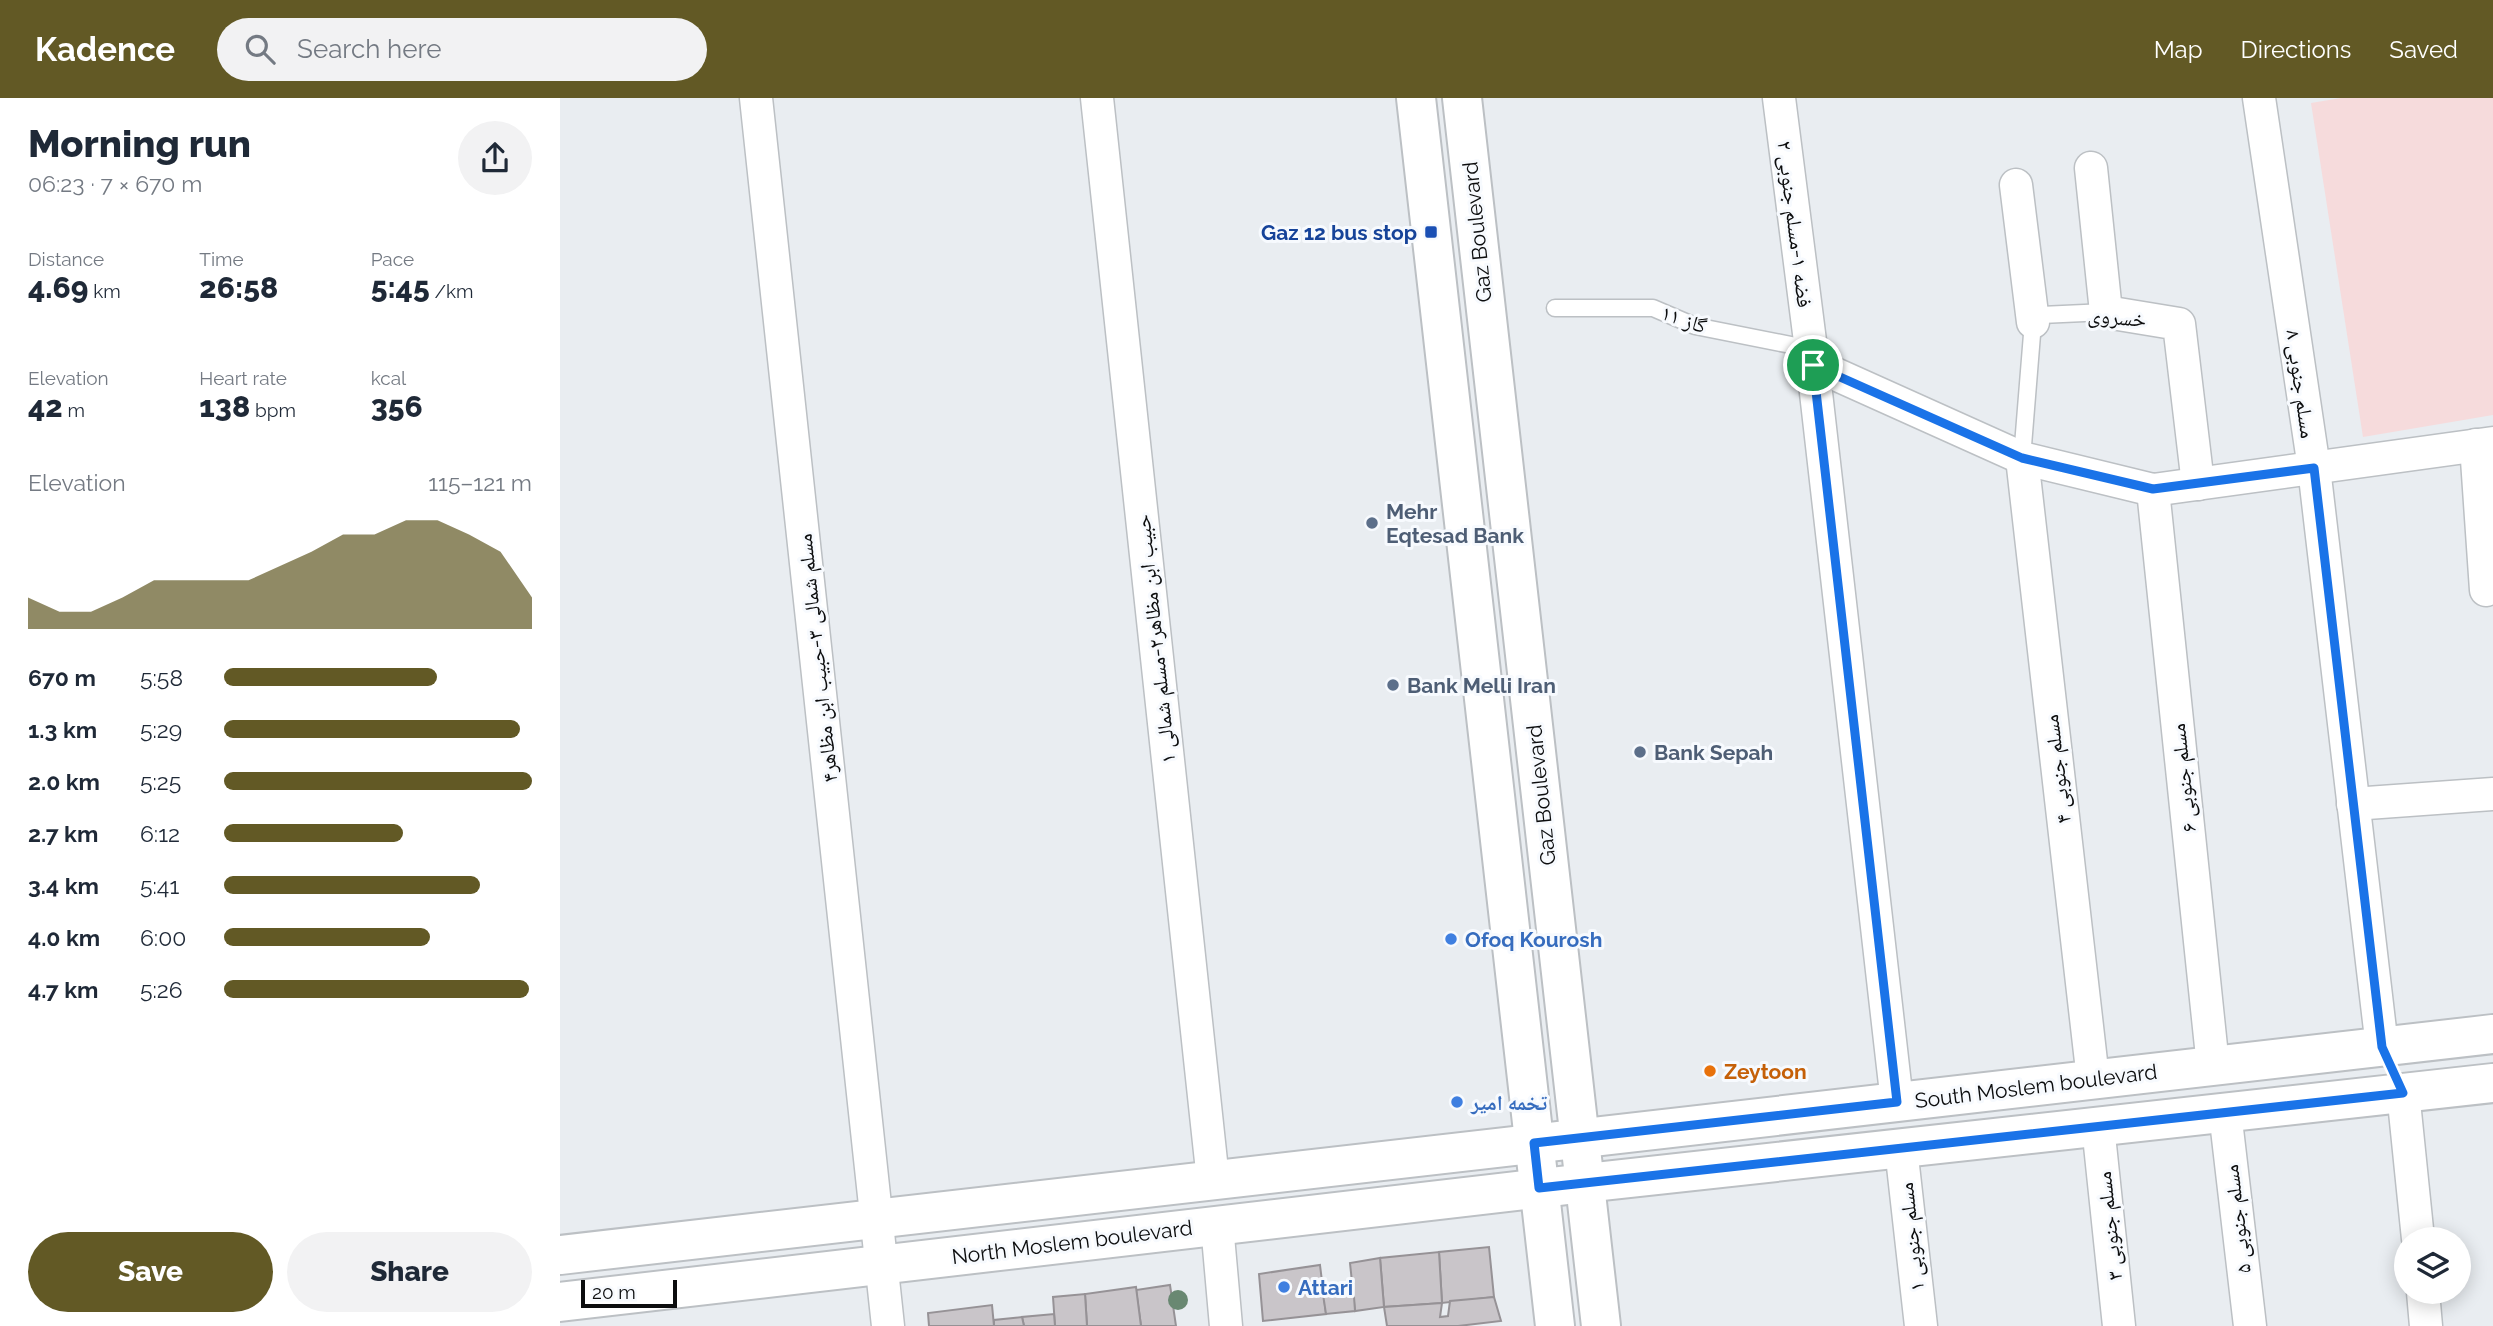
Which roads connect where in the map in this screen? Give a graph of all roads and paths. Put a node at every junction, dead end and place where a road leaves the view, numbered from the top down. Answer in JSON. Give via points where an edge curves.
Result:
{"nodes":[{"id":1,"x":755,"y":98,"type":"edge"},
{"id":2,"x":1097,"y":98,"type":"edge"},
{"id":3,"x":1416,"y":98,"type":"edge"},
{"id":4,"x":1462,"y":98,"type":"edge"},
{"id":5,"x":1779,"y":98,"type":"edge"},
{"id":6,"x":2259,"y":98,"type":"edge"},
{"id":7,"x":2091,"y":168,"type":"dead end"},
{"id":8,"x":2016,"y":185,"type":"dead end"},
{"id":9,"x":1555,"y":308,"type":"dead end"},
{"id":10,"x":2106,"y":312,"type":"junction"},
{"id":11,"x":2033,"y":322,"type":"junction"},
{"id":12,"x":1812,"y":357,"type":"junction"},
{"id":13,"x":2485,"y":444,"type":"edge"},
{"id":14,"x":2022,"y":458,"type":"junction"},
{"id":15,"x":2314,"y":468,"type":"junction"},
{"id":16,"x":2198,"y":484,"type":"junction"},
{"id":17,"x":2153,"y":489,"type":"junction"},
{"id":18,"x":2486,"y":590,"type":"dead end"},
{"id":19,"x":2493,"y":794,"type":"edge"},
{"id":20,"x":2353,"y":804,"type":"junction"},
{"id":21,"x":2493,"y":1034,"type":"edge"},
{"id":22,"x":2382,"y":1047,"type":"junction"},
{"id":23,"x":2213,"y":1066,"type":"junction"},
{"id":24,"x":2093,"y":1079,"type":"junction"},
{"id":25,"x":2493,"y":1083,"type":"edge"},
{"id":26,"x":2403,"y":1093,"type":"junction"},
{"id":27,"x":1897,"y":1102,"type":"junction"},
{"id":28,"x":2225,"y":1112,"type":"junction"},
{"id":29,"x":2098,"y":1126,"type":"junction"},
{"id":30,"x":1580,"y":1138,"type":"junction"},
{"id":31,"x":1534,"y":1143,"type":"junction"},
{"id":32,"x":1901,"y":1148,"type":"junction"},
{"id":33,"x":1213,"y":1180,"type":"junction"},
{"id":34,"x":1585,"y":1182,"type":"junction"},
{"id":35,"x":1539,"y":1188,"type":"junction"},
{"id":36,"x":878,"y":1219,"type":"junction"},
{"id":37,"x":1217,"y":1225,"type":"junction"},
{"id":38,"x":2417,"y":1227,"type":"edge"},
{"id":39,"x":560,"y":1255,"type":"edge"},
{"id":40,"x":881,"y":1264,"type":"junction"},
{"id":41,"x":560,"y":1302,"type":"edge"},
{"id":42,"x":2424,"y":1304,"type":"edge"},
{"id":43,"x":888,"y":1326,"type":"edge"},
{"id":44,"x":1226,"y":1326,"type":"edge"},
{"id":45,"x":1555,"y":1326,"type":"edge"},
{"id":46,"x":1601,"y":1326,"type":"edge"},
{"id":47,"x":1921,"y":1326,"type":"edge"},
{"id":48,"x":2119,"y":1326,"type":"edge"},
{"id":49,"x":2250,"y":1326,"type":"edge"},
{"id":50,"x":2426,"y":1326,"type":"edge"}],
"edges":[{"from":1,"to":36,"type":"street","name":"مسلم شمالی ۳-حبیب ابن مظاهر۴"},
{"from":2,"to":33,"type":"street","name":"حبیب ابن مظاهر۲-مسلم شمالی ۱"},
{"from":3,"to":31,"type":"main road"},
{"from":4,"to":30,"type":"main road","name":"Gaz Boulevard"},
{"from":5,"to":12,"type":"street","name":"فضه ۱-مسلم جنوبی ۲"},
{"from":6,"to":15,"type":"street","name":"مسلم جنوبی ۸"},
{"from":7,"to":10,"type":"street"},
{"from":8,"to":11,"type":"street"},
{"from":9,"to":12,"type":"lane","name":"گاز ۱۱","via":[[1653,308],[1695,326]]},
{"from":10,"to":11,"type":"lane","name":"خسروی","via":[[2041,315]]},
{"from":10,"to":16,"type":"street","name":"خسروی","via":[[2179,324]]},
{"from":11,"to":14,"type":"lane"},
{"from":12,"to":14,"type":"street"},
{"from":12,"to":27,"type":"street","name":"فضه ۱-مسلم جنوبی ۲"},
{"from":13,"to":15,"type":"street"},
{"from":13,"to":18,"type":"street"},
{"from":14,"to":17,"type":"street"},
{"from":14,"to":24,"type":"street","name":"مسلم جنوبی ۴"},
{"from":15,"to":16,"type":"street"},
{"from":15,"to":20,"type":"street","name":"مسلم جنوبی ۸"},
{"from":16,"to":17,"type":"street"},
{"from":17,"to":23,"type":"street","name":"مسلم جنوبی ۶"},
{"from":19,"to":20,"type":"street"},
{"from":20,"to":22,"type":"street","name":"مسلم جنوبی ۸"},
{"from":21,"to":22,"type":"main road","name":"South Moslem boulevard"},
{"from":22,"to":23,"type":"main road","name":"South Moslem boulevard"},
{"from":22,"to":26,"type":"main road"},
{"from":23,"to":24,"type":"main road","name":"South Moslem boulevard"},
{"from":24,"to":27,"type":"main road","name":"South Moslem boulevard"},
{"from":25,"to":26,"type":"main road"},
{"from":26,"to":28,"type":"main road"},
{"from":26,"to":38,"type":"street"},
{"from":27,"to":30,"type":"main road","name":"South Moslem boulevard"},
{"from":28,"to":29,"type":"main road"},
{"from":28,"to":49,"type":"street","name":"مسلم جنوبی ۵"},
{"from":29,"to":32,"type":"main road"},
{"from":29,"to":48,"type":"street","name":"مسلم جنوبی ۳"},
{"from":30,"to":31,"type":"main road"},
{"from":30,"to":34,"type":"main road","name":"Gaz Boulevard"},
{"from":31,"to":33,"type":"main road"},
{"from":31,"to":35,"type":"main road"},
{"from":32,"to":34,"type":"main road"},
{"from":32,"to":47,"type":"street","name":"۱ مسلم جنوبی"},
{"from":33,"to":36,"type":"main road"},
{"from":34,"to":35,"type":"main road","name":"North Moslem boulevard"},
{"from":34,"to":46,"type":"main road","name":"Gaz Boulevard"},
{"from":35,"to":37,"type":"main road","name":"North Moslem boulevard"},
{"from":35,"to":45,"type":"main road"},
{"from":36,"to":39,"type":"main road"},
{"from":36,"to":40,"type":"street","name":"مسلم شمالی ۳-حبیب ابن مظاهر۴"},
{"from":37,"to":40,"type":"main road","name":"North Moslem boulevard"},
{"from":37,"to":44,"type":"street"},
{"from":40,"to":41,"type":"main road","name":"North Moslem boulevard"},
{"from":40,"to":43,"type":"street","name":"مسلم شمالی ۳-حبیب ابن مظاهر۴"},
{"from":42,"to":50,"type":"street"}]}
